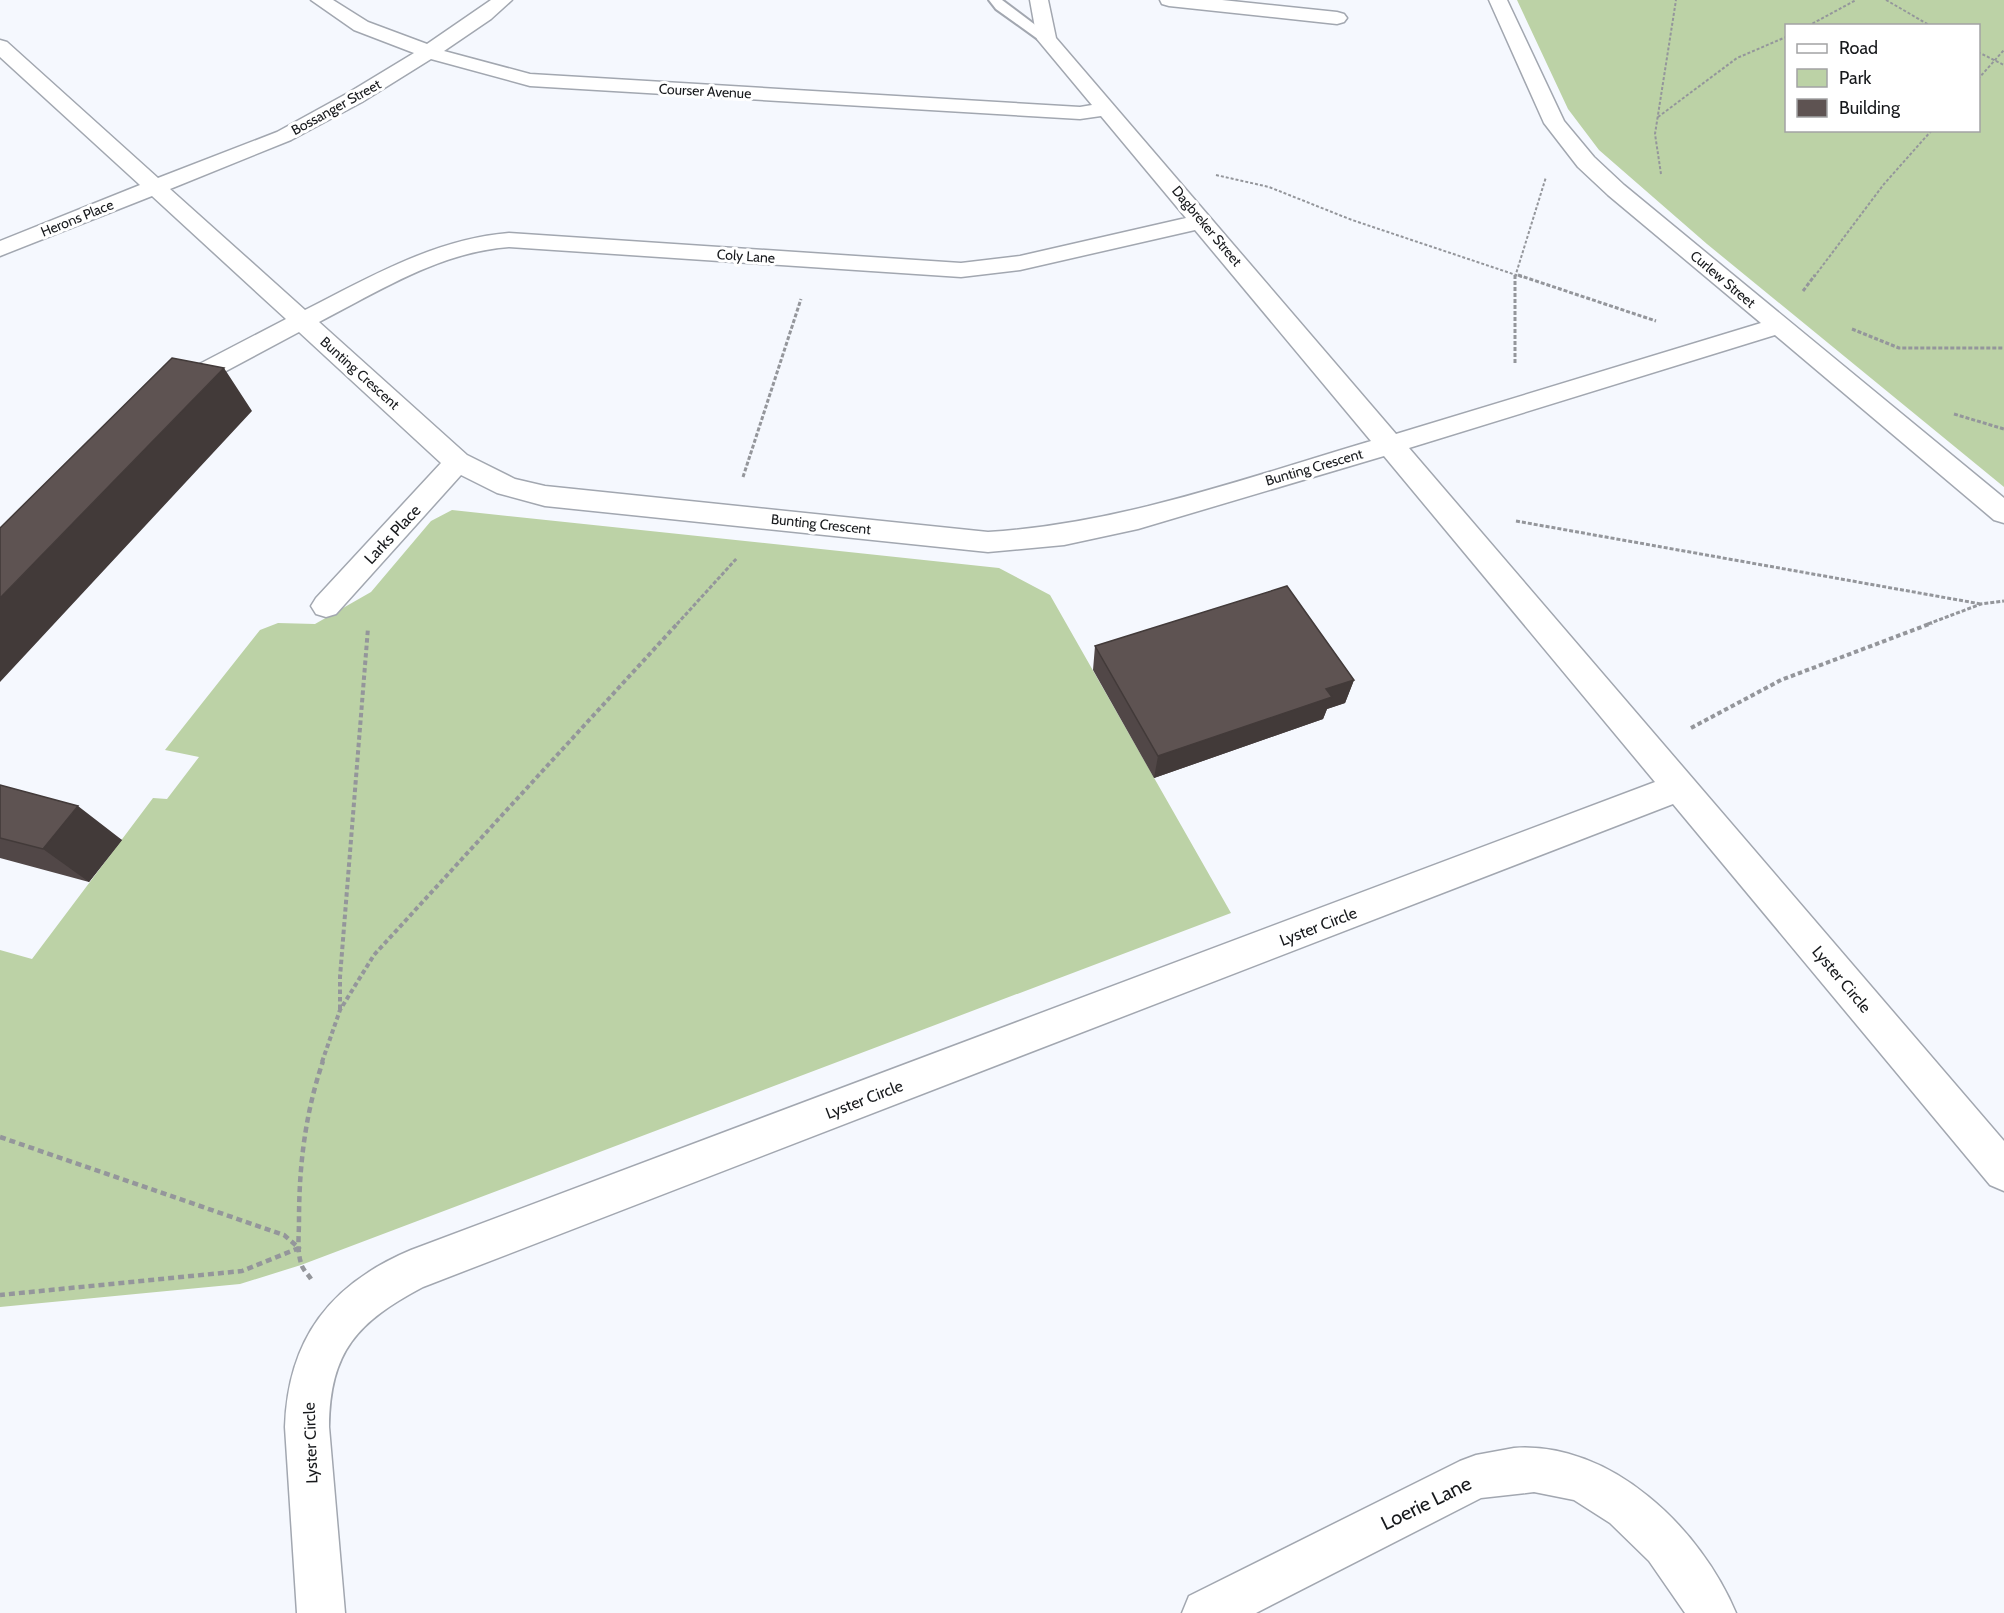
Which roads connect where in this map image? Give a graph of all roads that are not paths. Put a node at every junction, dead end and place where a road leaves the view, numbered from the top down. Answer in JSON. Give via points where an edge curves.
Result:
{"nodes":[{"id":1,"x":320,"y":0,"type":"edge"},
{"id":2,"x":503,"y":0,"type":"edge"},
{"id":3,"x":995,"y":0,"type":"edge"},
{"id":4,"x":1039,"y":0,"type":"edge"},
{"id":5,"x":1169,"y":0,"type":"edge"},
{"id":6,"x":1498,"y":0,"type":"edge"},
{"id":7,"x":1337,"y":18,"type":"dead end"},
{"id":8,"x":1047,"y":39,"type":"junction"},
{"id":9,"x":0,"y":46,"type":"edge"},
{"id":10,"x":430,"y":51,"type":"junction"},
{"id":11,"x":1106,"y":109,"type":"junction"},
{"id":12,"x":154,"y":187,"type":"junction"},
{"id":13,"x":1203,"y":221,"type":"junction"},
{"id":14,"x":0,"y":249,"type":"edge"},
{"id":15,"x":302,"y":321,"type":"junction"},
{"id":16,"x":1779,"y":326,"type":"junction"},
{"id":17,"x":155,"y":398,"type":"edge"},
{"id":18,"x":1392,"y":445,"type":"junction"},
{"id":19,"x":458,"y":462,"type":"junction"},
{"id":20,"x":2004,"y":513,"type":"edge"},
{"id":21,"x":326,"y":606,"type":"dead end"},
{"id":22,"x":1679,"y":787,"type":"junction"},
{"id":23,"x":2004,"y":1171,"type":"edge"},
{"id":24,"x":321,"y":1613,"type":"edge"},
{"id":25,"x":1206,"y":1613,"type":"edge"},
{"id":26,"x":1712,"y":1613,"type":"edge"}],
"edges":[{"from":1,"to":10,"type":"street","name":"Courser Avenue","via":[[360,26]]},
{"from":2,"to":10,"type":"street","name":"Bossanger Street"},
{"from":3,"to":8,"type":"lane"},
{"from":4,"to":8,"type":"street","name":"Dagbreker Street"},
{"from":5,"to":7,"type":"street"},
{"from":6,"to":16,"type":"street","name":"Curlew Street","via":[[1554,123],[1586,162]]},
{"from":8,"to":11,"type":"street","name":"Dagbreker Street"},
{"from":9,"to":12,"type":"street","name":"Bunting Crescent","via":[[18,74]]},
{"from":10,"to":11,"type":"street","name":"Courser Avenue","via":[[451,60],[544,82],[1080,113]]},
{"from":10,"to":12,"type":"street","name":"Bossanger Street","via":[[315,121]]},
{"from":11,"to":13,"type":"street","name":"Dagbreker Street"},
{"from":12,"to":14,"type":"street","name":"Herons Place"},
{"from":12,"to":15,"type":"street","name":"Bunting Crescent"},
{"from":13,"to":15,"type":"street","name":"Coly Lane","via":[[981,270],[489,240],[432,256]]},
{"from":13,"to":18,"type":"street","name":"Dagbreker Street"},
{"from":15,"to":17,"type":"street","name":"Coly Lane"},
{"from":15,"to":19,"type":"street","name":"Bunting Crescent"},
{"from":16,"to":18,"type":"street","name":"Bunting Crescent"},
{"from":16,"to":20,"type":"street","name":"Curlew Street"},
{"from":18,"to":19,"type":"street","name":"Bunting Crescent","via":[[1103,529],[1045,540],[988,543],[545,496],[507,486]]},
{"from":18,"to":22,"type":"street","name":"Lyster Circle"},
{"from":19,"to":21,"type":"street","name":"Larks Place"},
{"from":22,"to":23,"type":"street","name":"Lyster Circle"},
{"from":22,"to":24,"type":"street","name":"Lyster Circle","via":[[386,1283],[342,1319],[317,1360],[306,1404]]},
{"from":25,"to":26,"type":"street","name":"Loerie Lane","via":[[1476,1478],[1513,1470],[1552,1472],[1592,1485],[1627,1506],[1661,1538]]}]}
